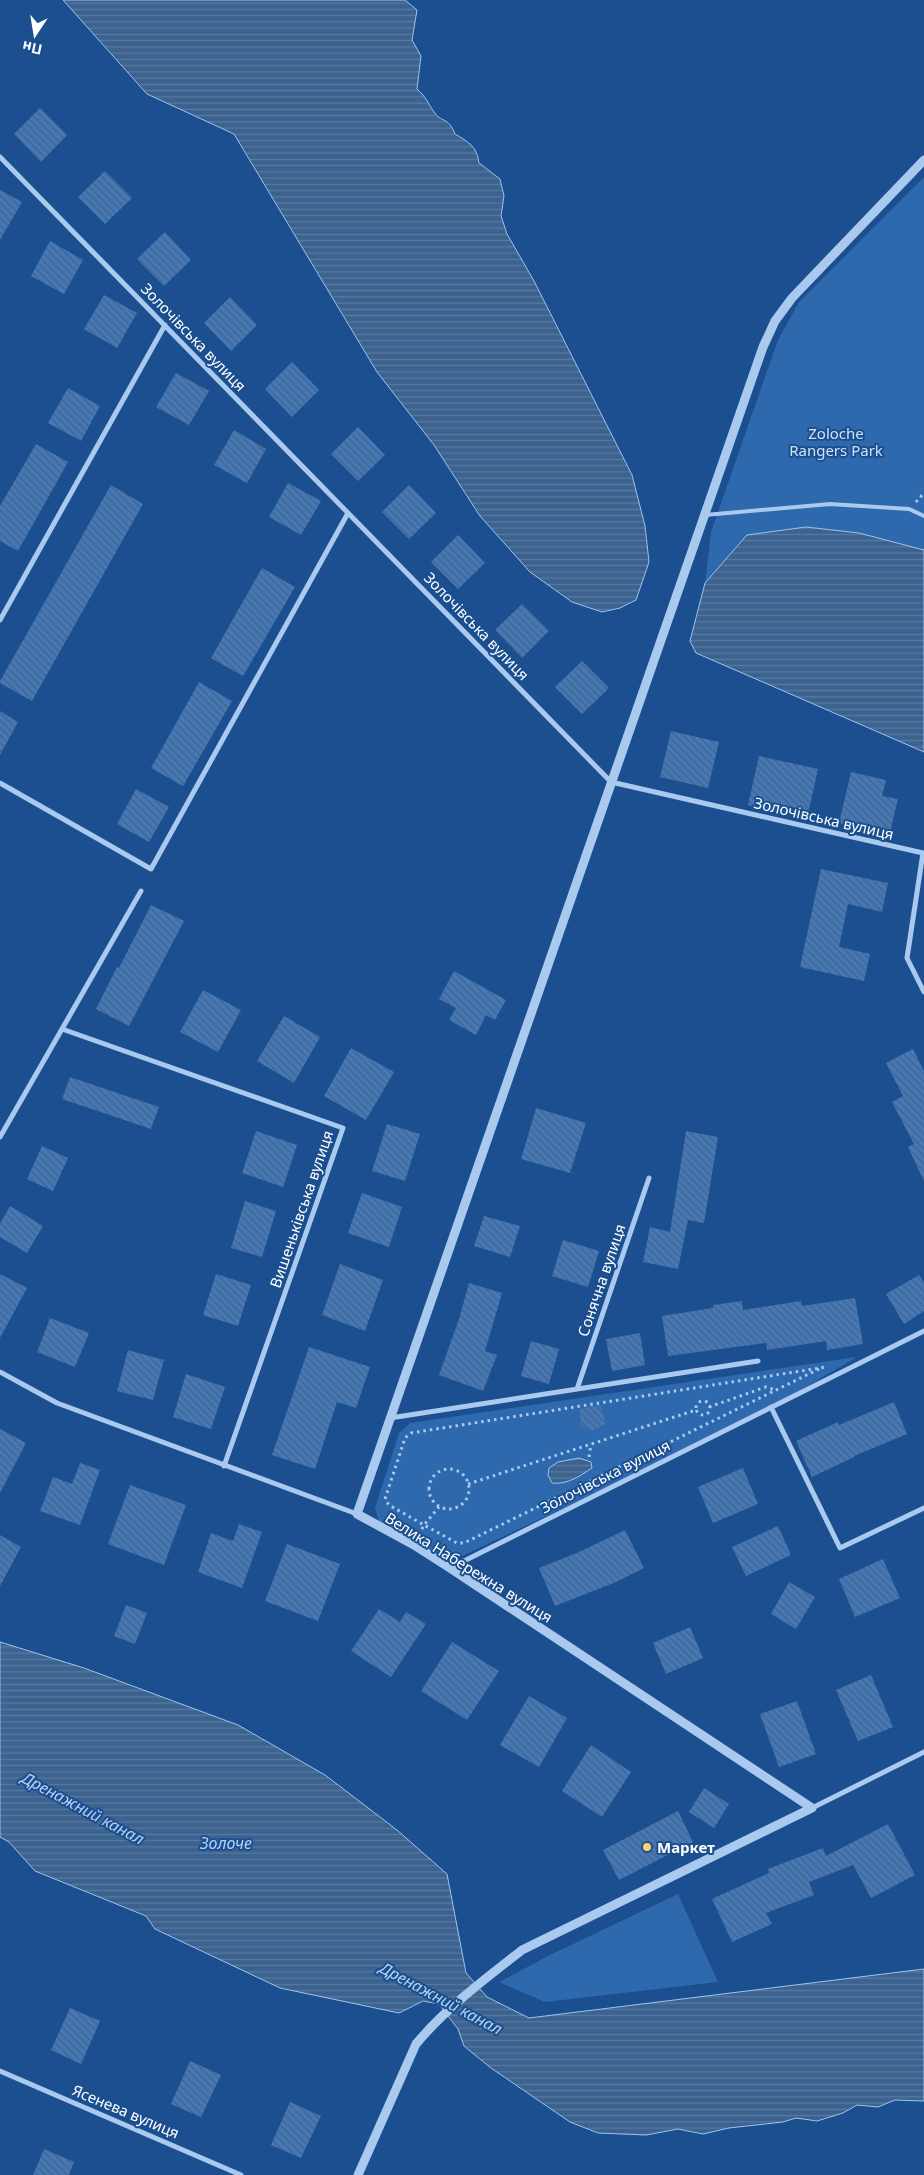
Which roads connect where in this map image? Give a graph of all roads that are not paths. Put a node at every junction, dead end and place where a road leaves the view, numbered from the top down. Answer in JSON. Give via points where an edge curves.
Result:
{"nodes":[{"id":1,"x":0,"y":157,"type":"edge"},
{"id":2,"x":924,"y":160,"type":"edge"},
{"id":3,"x":165,"y":325,"type":"junction"},
{"id":4,"x":348,"y":513,"type":"junction"},
{"id":5,"x":705,"y":515,"type":"junction"},
{"id":6,"x":924,"y":516,"type":"edge"},
{"id":7,"x":0,"y":620,"type":"edge"},
{"id":8,"x":611,"y":782,"type":"junction"},
{"id":9,"x":0,"y":783,"type":"edge"},
{"id":10,"x":141,"y":891,"type":"dead end"},
{"id":11,"x":924,"y":992,"type":"edge"},
{"id":12,"x":62,"y":1029,"type":"junction"},
{"id":13,"x":0,"y":1137,"type":"edge"},
{"id":14,"x":649,"y":1178,"type":"dead end"},
{"id":15,"x":924,"y":1330,"type":"edge"},
{"id":16,"x":758,"y":1361,"type":"dead end"},
{"id":17,"x":0,"y":1372,"type":"edge"},
{"id":18,"x":577,"y":1389,"type":"junction"},
{"id":19,"x":771,"y":1407,"type":"junction"},
{"id":20,"x":390,"y":1418,"type":"junction"},
{"id":21,"x":224,"y":1466,"type":"junction"},
{"id":22,"x":924,"y":1508,"type":"edge"},
{"id":23,"x":357,"y":1514,"type":"junction"},
{"id":24,"x":450,"y":1568,"type":"junction"},
{"id":25,"x":924,"y":1752,"type":"edge"},
{"id":26,"x":812,"y":1808,"type":"junction"},
{"id":27,"x":0,"y":2071,"type":"edge"},
{"id":28,"x":241,"y":2175,"type":"edge"},
{"id":29,"x":358,"y":2175,"type":"edge"}],
"edges":[{"from":1,"to":3,"type":"street","name":"Золочівська вулиця"},
{"from":2,"to":5,"type":"street","via":[[792,298],[776,320]]},
{"from":3,"to":4,"type":"street","name":"Золочівська вулиця"},
{"from":3,"to":7,"type":"street"},
{"from":4,"to":8,"type":"street","name":"Золочівська вулиця"},
{"from":4,"to":9,"type":"street","via":[[150,868]]},
{"from":5,"to":6,"type":"lane","via":[[830,504],[909,509]]},
{"from":5,"to":8,"type":"street"},
{"from":8,"to":11,"type":"street","name":"Золочівська вулиця","via":[[923,853],[907,958]]},
{"from":8,"to":20,"type":"street"},
{"from":10,"to":12,"type":"street"},
{"from":12,"to":13,"type":"street"},
{"from":12,"to":21,"type":"street","name":"Вишеньківська вулиця","via":[[343,1128]]},
{"from":14,"to":18,"type":"street","name":"Сонячна вулиця"},
{"from":15,"to":19,"type":"street","name":"Золочівська вулиця"},
{"from":16,"to":18,"type":"street"},
{"from":17,"to":21,"type":"street","name":"Велика Набережна вулиця","via":[[57,1403]]},
{"from":18,"to":20,"type":"street"},
{"from":19,"to":22,"type":"street","via":[[840,1548]]},
{"from":19,"to":24,"type":"street","name":"Золочівська вулиця"},
{"from":20,"to":23,"type":"street"},
{"from":21,"to":23,"type":"street","name":"Велика Набережна вулиця"},
{"from":23,"to":24,"type":"street","name":"Велика Набережна вулиця"},
{"from":24,"to":26,"type":"street","name":"Велика Набережна вулиця"},
{"from":25,"to":26,"type":"street"},
{"from":26,"to":29,"type":"street","via":[[522,1950],[490,1975],[430,2027],[416,2044]]},
{"from":27,"to":28,"type":"street","name":"Ясенева вулиця"}]}
